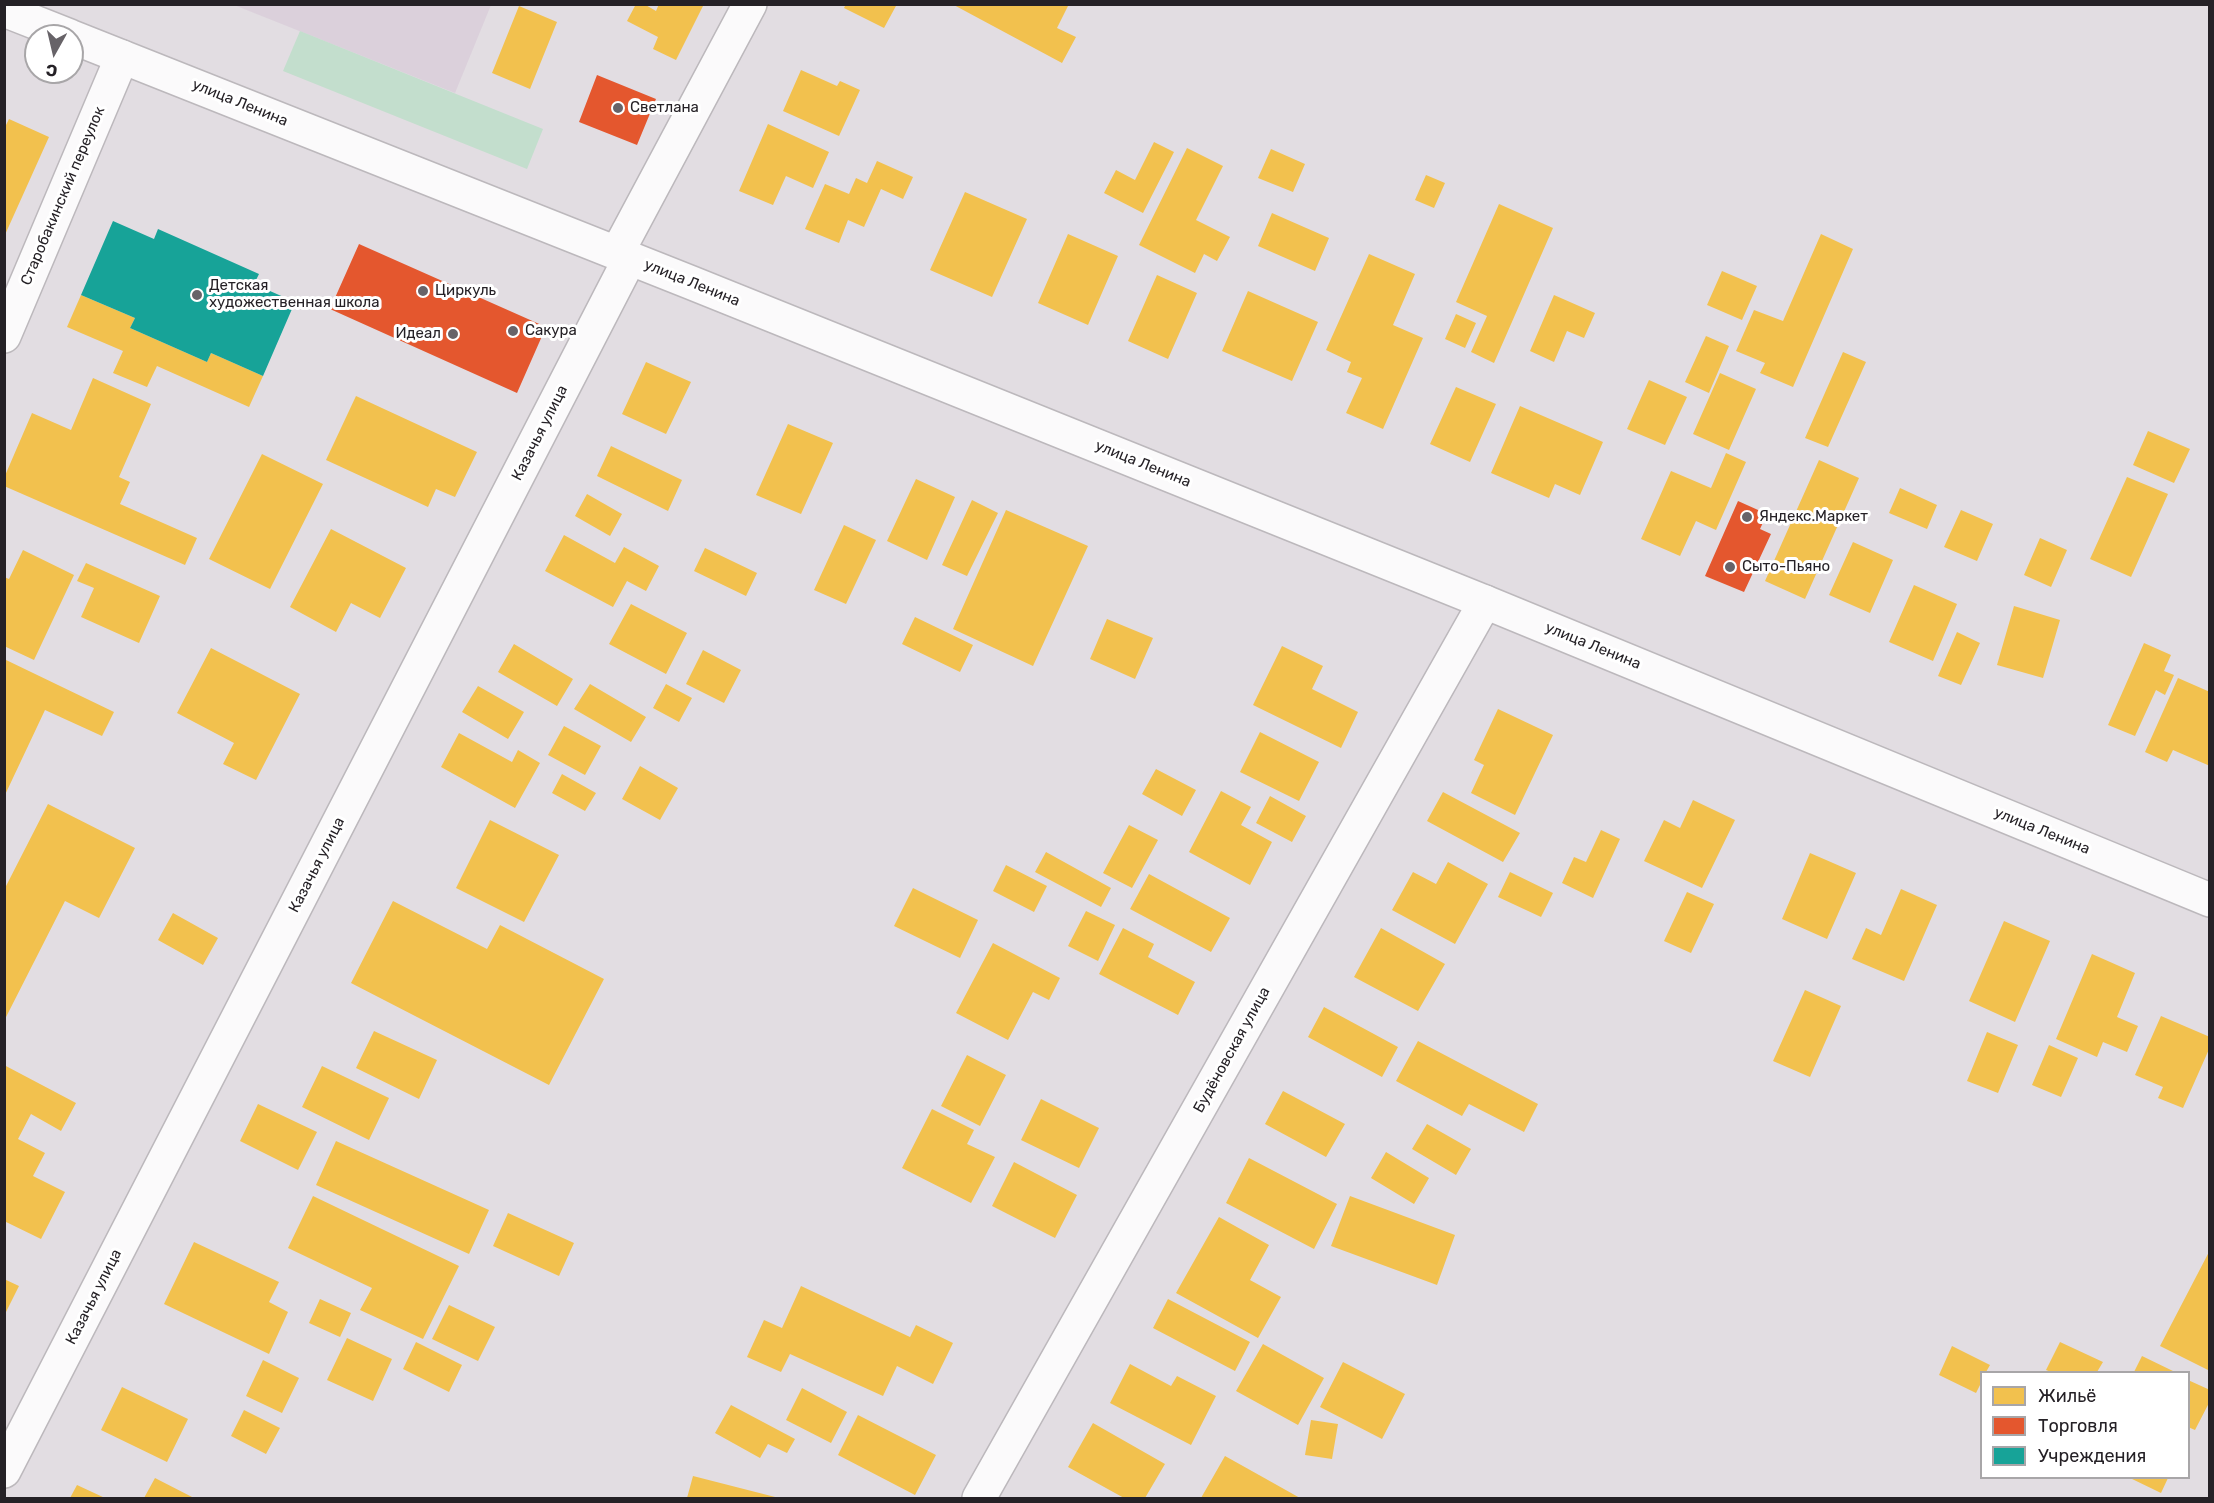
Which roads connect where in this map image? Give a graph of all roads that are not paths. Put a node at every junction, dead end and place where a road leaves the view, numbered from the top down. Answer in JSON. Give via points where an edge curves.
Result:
{"nodes":[{"id":1,"x":750,"y":4,"type":"edge"},
{"id":2,"x":4,"y":10,"type":"edge"},
{"id":3,"x":40,"y":24,"type":"edge"},
{"id":4,"x":84,"y":41,"type":"edge"},
{"id":5,"x":122,"y":57,"type":"junction"},
{"id":6,"x":623,"y":256,"type":"junction"},
{"id":7,"x":4,"y":336,"type":"edge"},
{"id":8,"x":1485,"y":602,"type":"junction"},
{"id":9,"x":2210,"y":900,"type":"edge"},
{"id":10,"x":4,"y":1471,"type":"edge"},
{"id":11,"x":979,"y":1498,"type":"edge"}],
"edges":[{"from":1,"to":6,"type":"street","name":"Казачья улица"},
{"from":2,"to":3,"type":"street","name":"улица Ленина"},
{"from":4,"to":5,"type":"street","name":"улица Ленина"},
{"from":5,"to":6,"type":"street","name":"улица Ленина"},
{"from":5,"to":7,"type":"street","name":"Старобакинский переулок"},
{"from":6,"to":8,"type":"street","name":"улица Ленина"},
{"from":6,"to":10,"type":"street","name":"Казачья улица"},
{"from":8,"to":9,"type":"street","name":"улица Ленина"},
{"from":8,"to":11,"type":"street","name":"Будёновская улица"}]}
